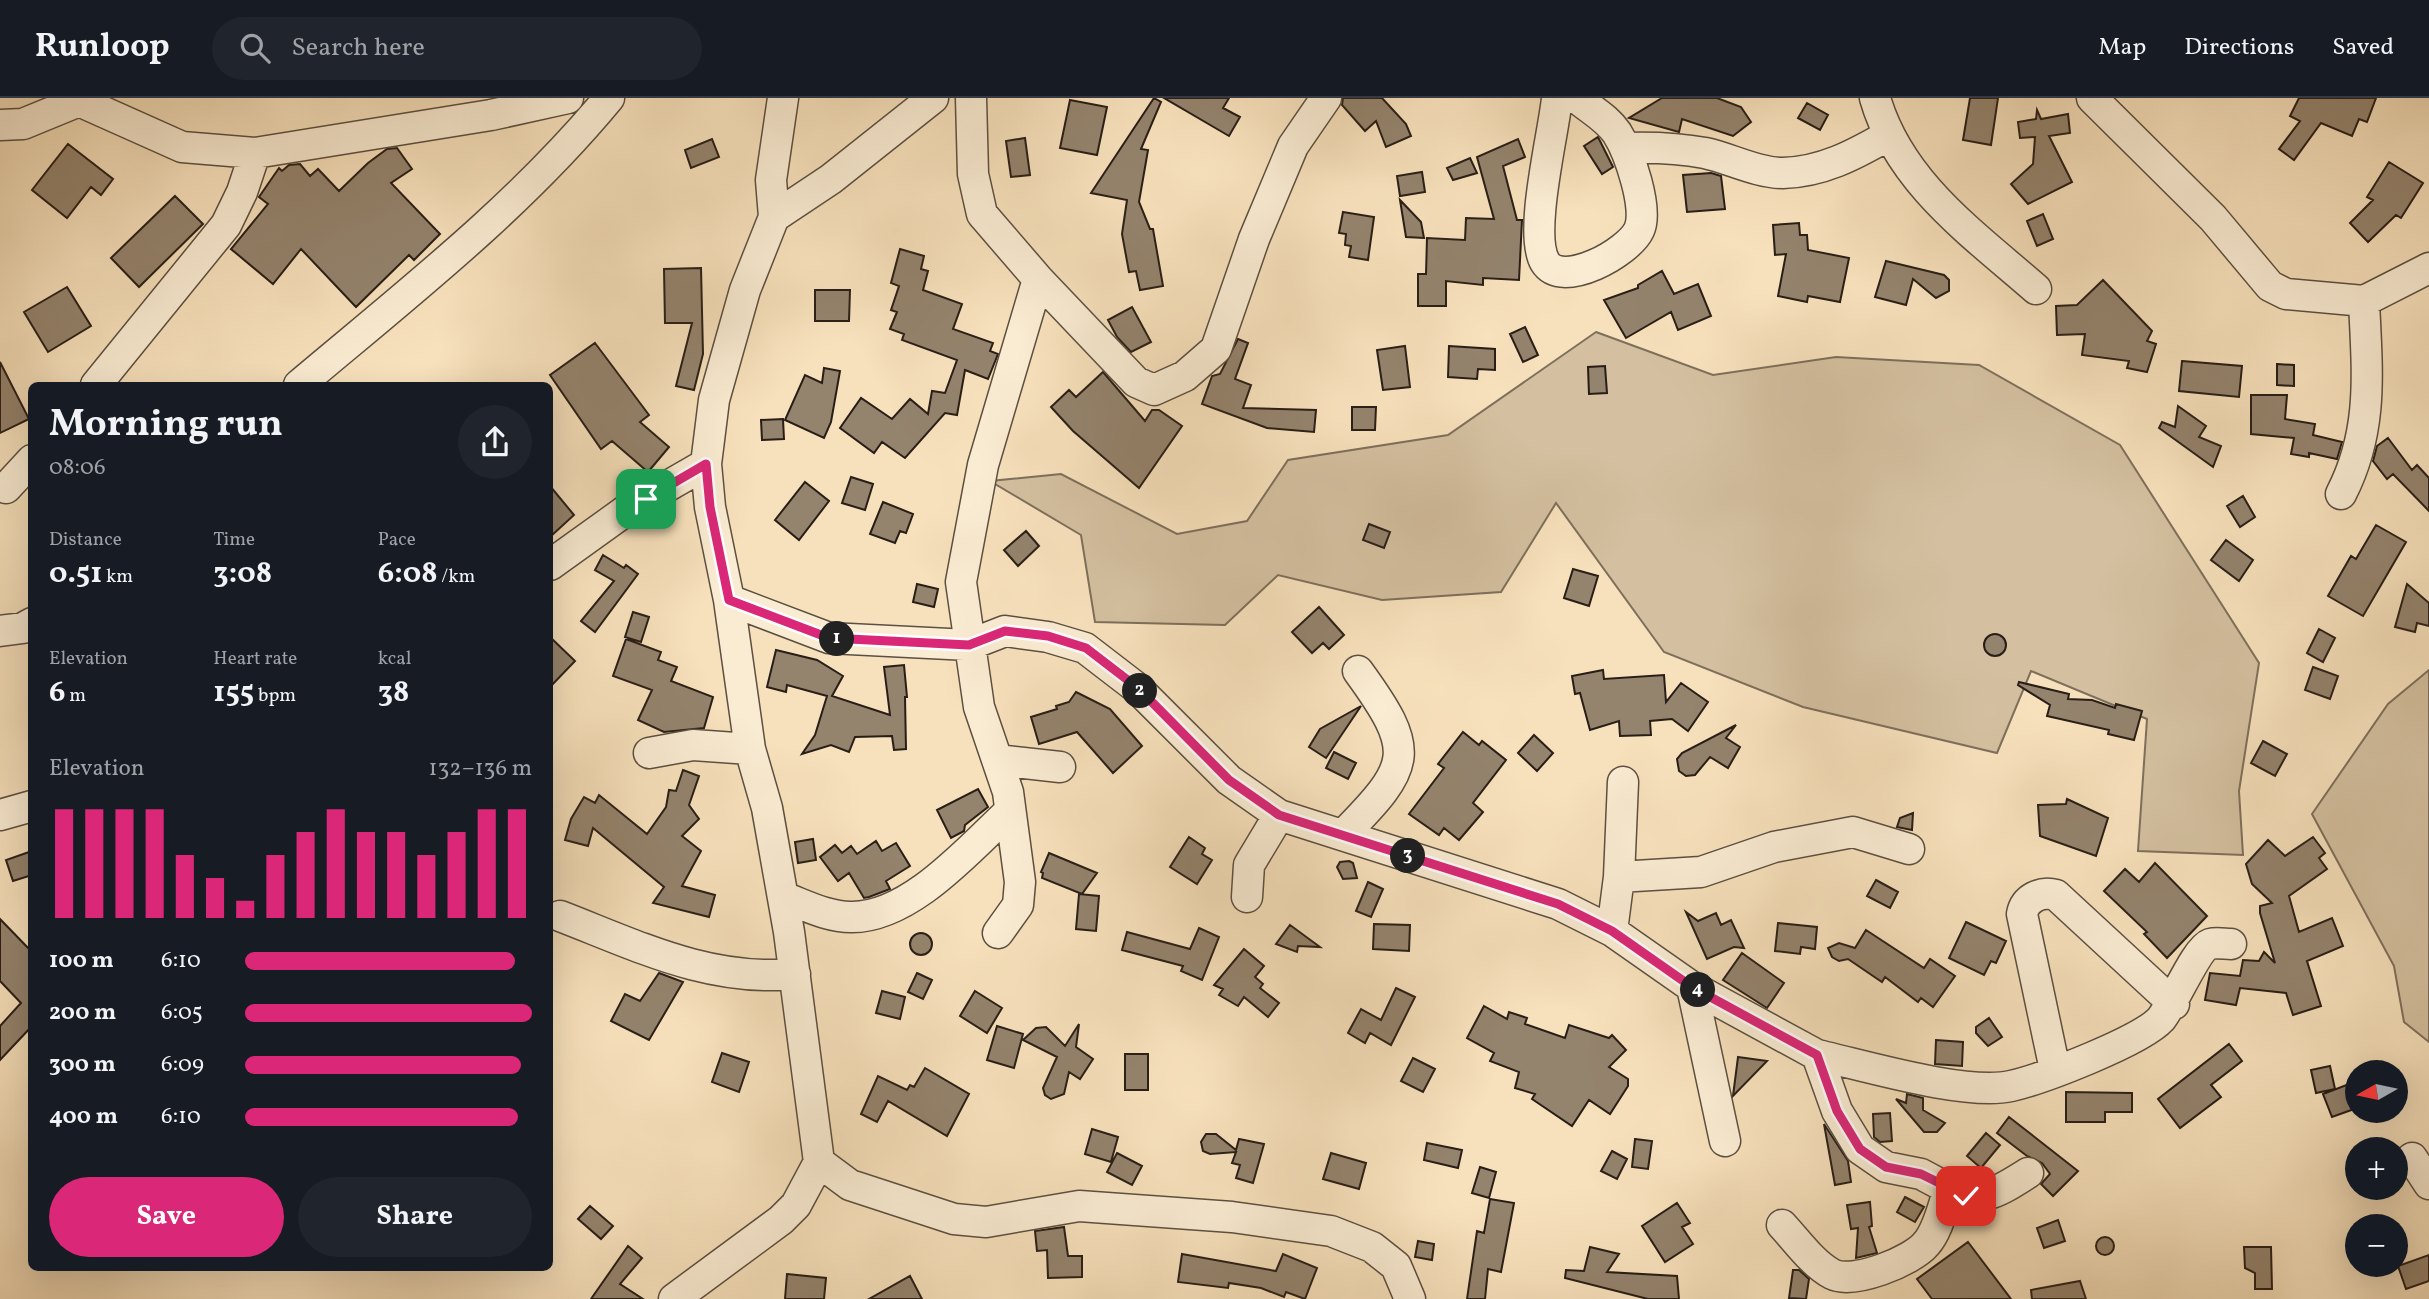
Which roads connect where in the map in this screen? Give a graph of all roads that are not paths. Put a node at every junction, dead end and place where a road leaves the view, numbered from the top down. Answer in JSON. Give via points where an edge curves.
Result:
{"nodes":[{"id":1,"x":568,"y":98,"type":"edge"},
{"id":2,"x":609,"y":98,"type":"edge"},
{"id":3,"x":783,"y":98,"type":"edge"},
{"id":4,"x":933,"y":98,"type":"edge"},
{"id":5,"x":971,"y":98,"type":"edge"},
{"id":6,"x":1326,"y":98,"type":"edge"},
{"id":7,"x":1557,"y":98,"type":"edge"},
{"id":8,"x":1577,"y":98,"type":"edge"},
{"id":9,"x":1875,"y":98,"type":"edge"},
{"id":10,"x":2092,"y":98,"type":"edge"},
{"id":11,"x":80,"y":100,"type":"edge"},
{"id":12,"x":0,"y":125,"type":"edge"},
{"id":13,"x":1887,"y":136,"type":"junction"},
{"id":14,"x":1625,"y":148,"type":"junction"},
{"id":15,"x":255,"y":153,"type":"junction"},
{"id":16,"x":774,"y":217,"type":"junction"},
{"id":17,"x":2429,"y":268,"type":"edge"},
{"id":18,"x":1038,"y":279,"type":"junction"},
{"id":19,"x":2036,"y":289,"type":"dead end"},
{"id":20,"x":2364,"y":301,"type":"junction"},
{"id":21,"x":98,"y":382,"type":"edge"},
{"id":22,"x":303,"y":382,"type":"edge"},
{"id":23,"x":28,"y":464,"type":"edge"},
{"id":24,"x":706,"y":464,"type":"junction"},
{"id":25,"x":6,"y":488,"type":"dead end"},
{"id":26,"x":2341,"y":494,"type":"dead end"},
{"id":27,"x":553,"y":563,"type":"edge"},
{"id":28,"x":729,"y":600,"type":"junction"},
{"id":29,"x":28,"y":625,"type":"edge"},
{"id":30,"x":0,"y":631,"type":"edge"},
{"id":31,"x":969,"y":645,"type":"junction"},
{"id":32,"x":1358,"y":671,"type":"dead end"},
{"id":33,"x":750,"y":749,"type":"junction"},
{"id":34,"x":649,"y":753,"type":"dead end"},
{"id":35,"x":997,"y":760,"type":"junction"},
{"id":36,"x":1060,"y":767,"type":"dead end"},
{"id":37,"x":1623,"y":782,"type":"dead end"},
{"id":38,"x":28,"y":807,"type":"edge"},
{"id":39,"x":1010,"y":811,"type":"junction"},
{"id":40,"x":0,"y":815,"type":"edge"},
{"id":41,"x":1279,"y":815,"type":"junction"},
{"id":42,"x":1343,"y":835,"type":"junction"},
{"id":43,"x":1909,"y":849,"type":"dead end"},
{"id":44,"x":1619,"y":877,"type":"junction"},
{"id":45,"x":783,"y":897,"type":"junction"},
{"id":46,"x":1247,"y":897,"type":"dead end"},
{"id":47,"x":560,"y":916,"type":"dead end"},
{"id":48,"x":1612,"y":931,"type":"junction"},
{"id":49,"x":998,"y":933,"type":"dead end"},
{"id":50,"x":2231,"y":944,"type":"dead end"},
{"id":51,"x":795,"y":974,"type":"junction"},
{"id":52,"x":1692,"y":987,"type":"junction"},
{"id":53,"x":2174,"y":1004,"type":"junction"},
{"id":54,"x":1817,"y":1055,"type":"junction"},
{"id":55,"x":2055,"y":1070,"type":"junction"},
{"id":56,"x":1726,"y":1142,"type":"dead end"},
{"id":57,"x":2412,"y":1158,"type":"dead end"},
{"id":58,"x":819,"y":1162,"type":"junction"},
{"id":59,"x":2028,"y":1173,"type":"dead end"},
{"id":60,"x":2429,"y":1184,"type":"edge"},
{"id":61,"x":1949,"y":1189,"type":"junction"},
{"id":62,"x":1782,"y":1225,"type":"dead end"},
{"id":63,"x":674,"y":1299,"type":"edge"},
{"id":64,"x":1410,"y":1299,"type":"edge"}],
"edges":[{"from":1,"to":15,"type":"street"},
{"from":2,"to":22,"type":"street","via":[[508,207]]},
{"from":3,"to":16,"type":"street","via":[[771,180]]},
{"from":4,"to":16,"type":"street","via":[[831,179]]},
{"from":5,"to":18,"type":"street","via":[[973,174],[982,214]]},
{"from":6,"to":18,"type":"street","via":[[1293,146],[1216,349],[1185,376],[1154,390],[1136,382]]},
{"from":7,"to":14,"type":"street","via":[[1547,148],[1541,222],[1545,263],[1555,270],[1574,272],[1591,267],[1624,248],[1639,231],[1643,214]]},
{"from":8,"to":14,"type":"street","via":[[1607,121]]},
{"from":9,"to":13,"type":"street"},
{"from":10,"to":20,"type":"street","via":[[2213,218],[2270,286],[2286,294]]},
{"from":11,"to":12,"type":"street","via":[[23,124]]},
{"from":11,"to":15,"type":"street","via":[[181,147]]},
{"from":13,"to":14,"type":"street","via":[[1820,169],[1780,173],[1705,153]]},
{"from":13,"to":19,"type":"street","via":[[1903,163],[1934,197]]},
{"from":15,"to":21,"type":"street","via":[[226,225]]},
{"from":16,"to":24,"type":"street","via":[[745,289],[714,400]]},
{"from":17,"to":20,"type":"street"},
{"from":18,"to":31,"type":"street","via":[[981,478],[961,582]]},
{"from":20,"to":26,"type":"street","via":[[2364,433]]},
{"from":23,"to":25,"type":"street"},
{"from":24,"to":27,"type":"street","via":[[628,509]]},
{"from":24,"to":28,"type":"street"},
{"from":28,"to":31,"type":"street","via":[[829,638]]},
{"from":28,"to":33,"type":"street"},
{"from":29,"to":30,"type":"street"},
{"from":31,"to":35,"type":"street","via":[[979,707]]},
{"from":31,"to":41,"type":"street","via":[[1005,631],[1048,636],[1086,648],[1138,688],[1229,780]]},
{"from":32,"to":42,"type":"street","via":[[1390,714],[1400,754],[1382,795]]},
{"from":33,"to":34,"type":"street","via":[[693,745]]},
{"from":33,"to":45,"type":"street","via":[[767,808]]},
{"from":35,"to":36,"type":"street"},
{"from":35,"to":39,"type":"street"},
{"from":37,"to":44,"type":"street"},
{"from":38,"to":40,"type":"street"},
{"from":39,"to":45,"type":"street","via":[[913,897],[875,914],[828,914]]},
{"from":39,"to":49,"type":"street","via":[[1020,882],[1018,905]]},
{"from":41,"to":42,"type":"street"},
{"from":41,"to":46,"type":"street","via":[[1249,865]]},
{"from":42,"to":48,"type":"street","via":[[1558,904]]},
{"from":43,"to":44,"type":"street","via":[[1853,832],[1774,847],[1701,872]]},
{"from":44,"to":48,"type":"street"},
{"from":45,"to":51,"type":"street"},
{"from":47,"to":51,"type":"street","via":[[675,961],[724,974]]},
{"from":48,"to":52,"type":"street"},
{"from":50,"to":53,"type":"street","via":[[2210,944],[2201,950]]},
{"from":51,"to":58,"type":"street"},
{"from":52,"to":54,"type":"street"},
{"from":52,"to":56,"type":"street"},
{"from":53,"to":55,"type":"street","via":[[2138,1036]]},
{"from":53,"to":55,"type":"street","via":[[2056,895],[2047,893],[2030,900],[2022,914]]},
{"from":54,"to":55,"type":"street","via":[[1976,1089],[2010,1086]]},
{"from":54,"to":61,"type":"street","via":[[1837,1111],[1860,1149],[1886,1167],[1921,1174]]},
{"from":57,"to":60,"type":"street"},
{"from":58,"to":63,"type":"street","via":[[796,1205],[781,1220]]},
{"from":58,"to":64,"type":"street","via":[[850,1185],[954,1219],[985,1222],[1079,1206],[1232,1217],[1331,1231],[1372,1247],[1396,1266]]},
{"from":59,"to":61,"type":"street","via":[[2000,1191],[1981,1196]]},
{"from":61,"to":62,"type":"street","via":[[1928,1242],[1919,1251],[1910,1259],[1851,1277],[1820,1266]]}]}
